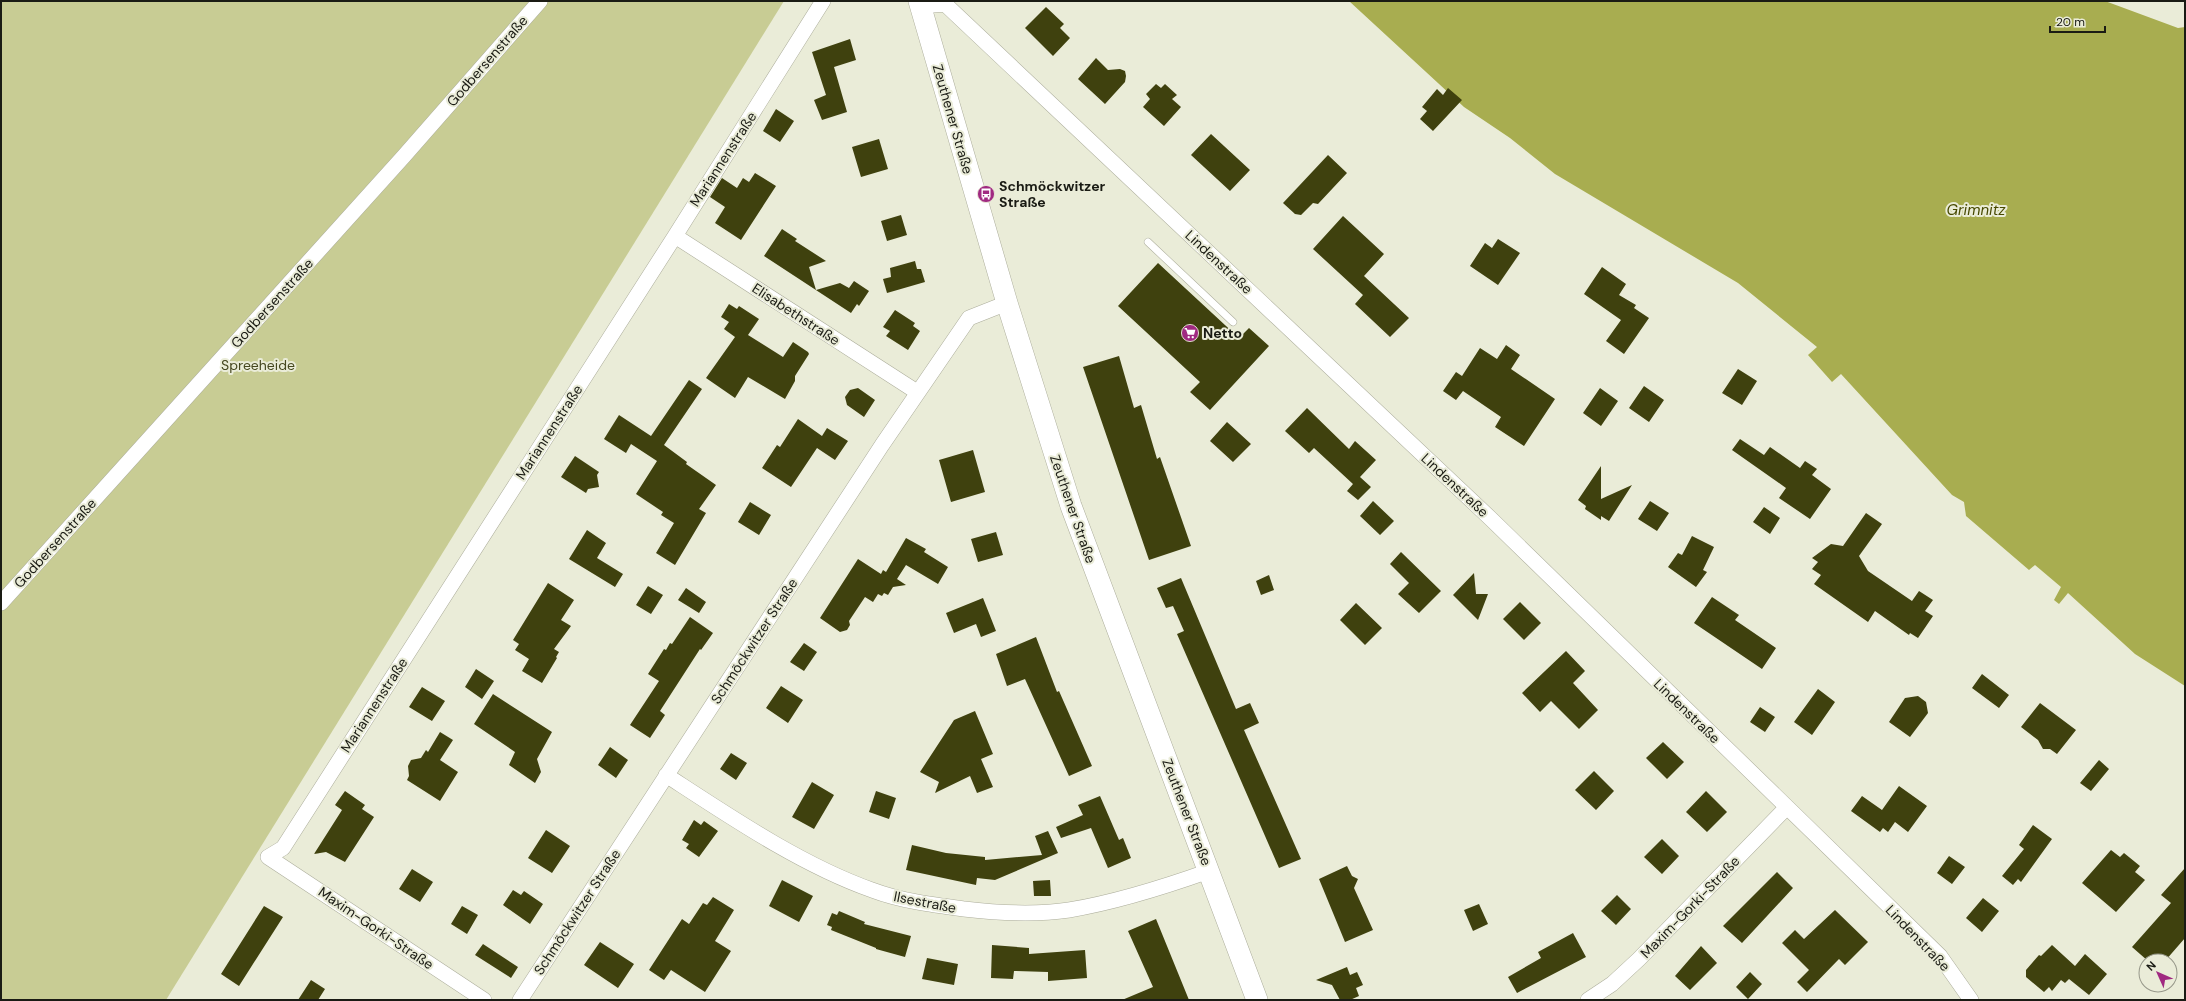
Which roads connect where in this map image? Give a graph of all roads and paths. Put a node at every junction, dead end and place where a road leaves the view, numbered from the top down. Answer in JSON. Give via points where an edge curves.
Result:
{"nodes":[{"id":1,"x":540,"y":1,"type":"edge"},
{"id":2,"x":823,"y":1,"type":"edge"},
{"id":3,"x":920,"y":4,"type":"edge"},
{"id":4,"x":675,"y":236,"type":"junction"},
{"id":5,"x":1148,"y":242,"type":"dead end"},
{"id":6,"x":1007,"y":304,"type":"junction"},
{"id":7,"x":1233,"y":322,"type":"dead end"},
{"id":8,"x":917,"y":392,"type":"junction"},
{"id":9,"x":1,"y":603,"type":"edge"},
{"id":10,"x":666,"y":775,"type":"junction"},
{"id":11,"x":1786,"y":808,"type":"junction"},
{"id":12,"x":268,"y":857,"type":"joint"},
{"id":13,"x":1209,"y":871,"type":"junction"},
{"id":14,"x":484,"y":1000,"type":"edge"},
{"id":15,"x":520,"y":1000,"type":"edge"},
{"id":16,"x":1257,"y":1000,"type":"edge"},
{"id":17,"x":1588,"y":1000,"type":"edge"},
{"id":18,"x":1971,"y":1000,"type":"edge"}],
"edges":[{"from":1,"to":9,"type":"street","name":"Godbersenstraße","via":[[404,156]]},
{"from":2,"to":4,"type":"street","name":"Mariannenstraße"},
{"from":3,"to":6,"type":"main road","name":"Zeuthener Straße"},
{"from":3,"to":11,"type":"street","name":"Lindenstraße","via":[[944,4],[1490,518]]},
{"from":4,"to":8,"type":"street","name":"Elisabethstraße"},
{"from":4,"to":12,"type":"street","name":"Mariannenstraße","via":[[283,848]]},
{"from":5,"to":7,"type":"lane"},
{"from":6,"to":8,"type":"street","name":"Schmöckwitzer Straße","via":[[969,318]]},
{"from":6,"to":13,"type":"main road","name":"Zeuthener Straße","via":[[1071,506]]},
{"from":8,"to":10,"type":"street","name":"Schmöckwitzer Straße"},
{"from":10,"to":13,"type":"street","name":"Ilsestraße","via":[[735,819],[840,878],[873,891],[946,907],[1016,913],[1068,910],[1108,902]]},
{"from":10,"to":15,"type":"street","name":"Schmöckwitzer Straße"},
{"from":11,"to":17,"type":"street","name":"Maxim-Gorki-Straße","via":[[1639,959],[1612,984]]},
{"from":11,"to":18,"type":"street","name":"Lindenstraße","via":[[1940,956]]},
{"from":12,"to":14,"type":"street","name":"Maxim-Gorki-Straße"},
{"from":13,"to":16,"type":"main road","name":"Zeuthener Straße"}]}
